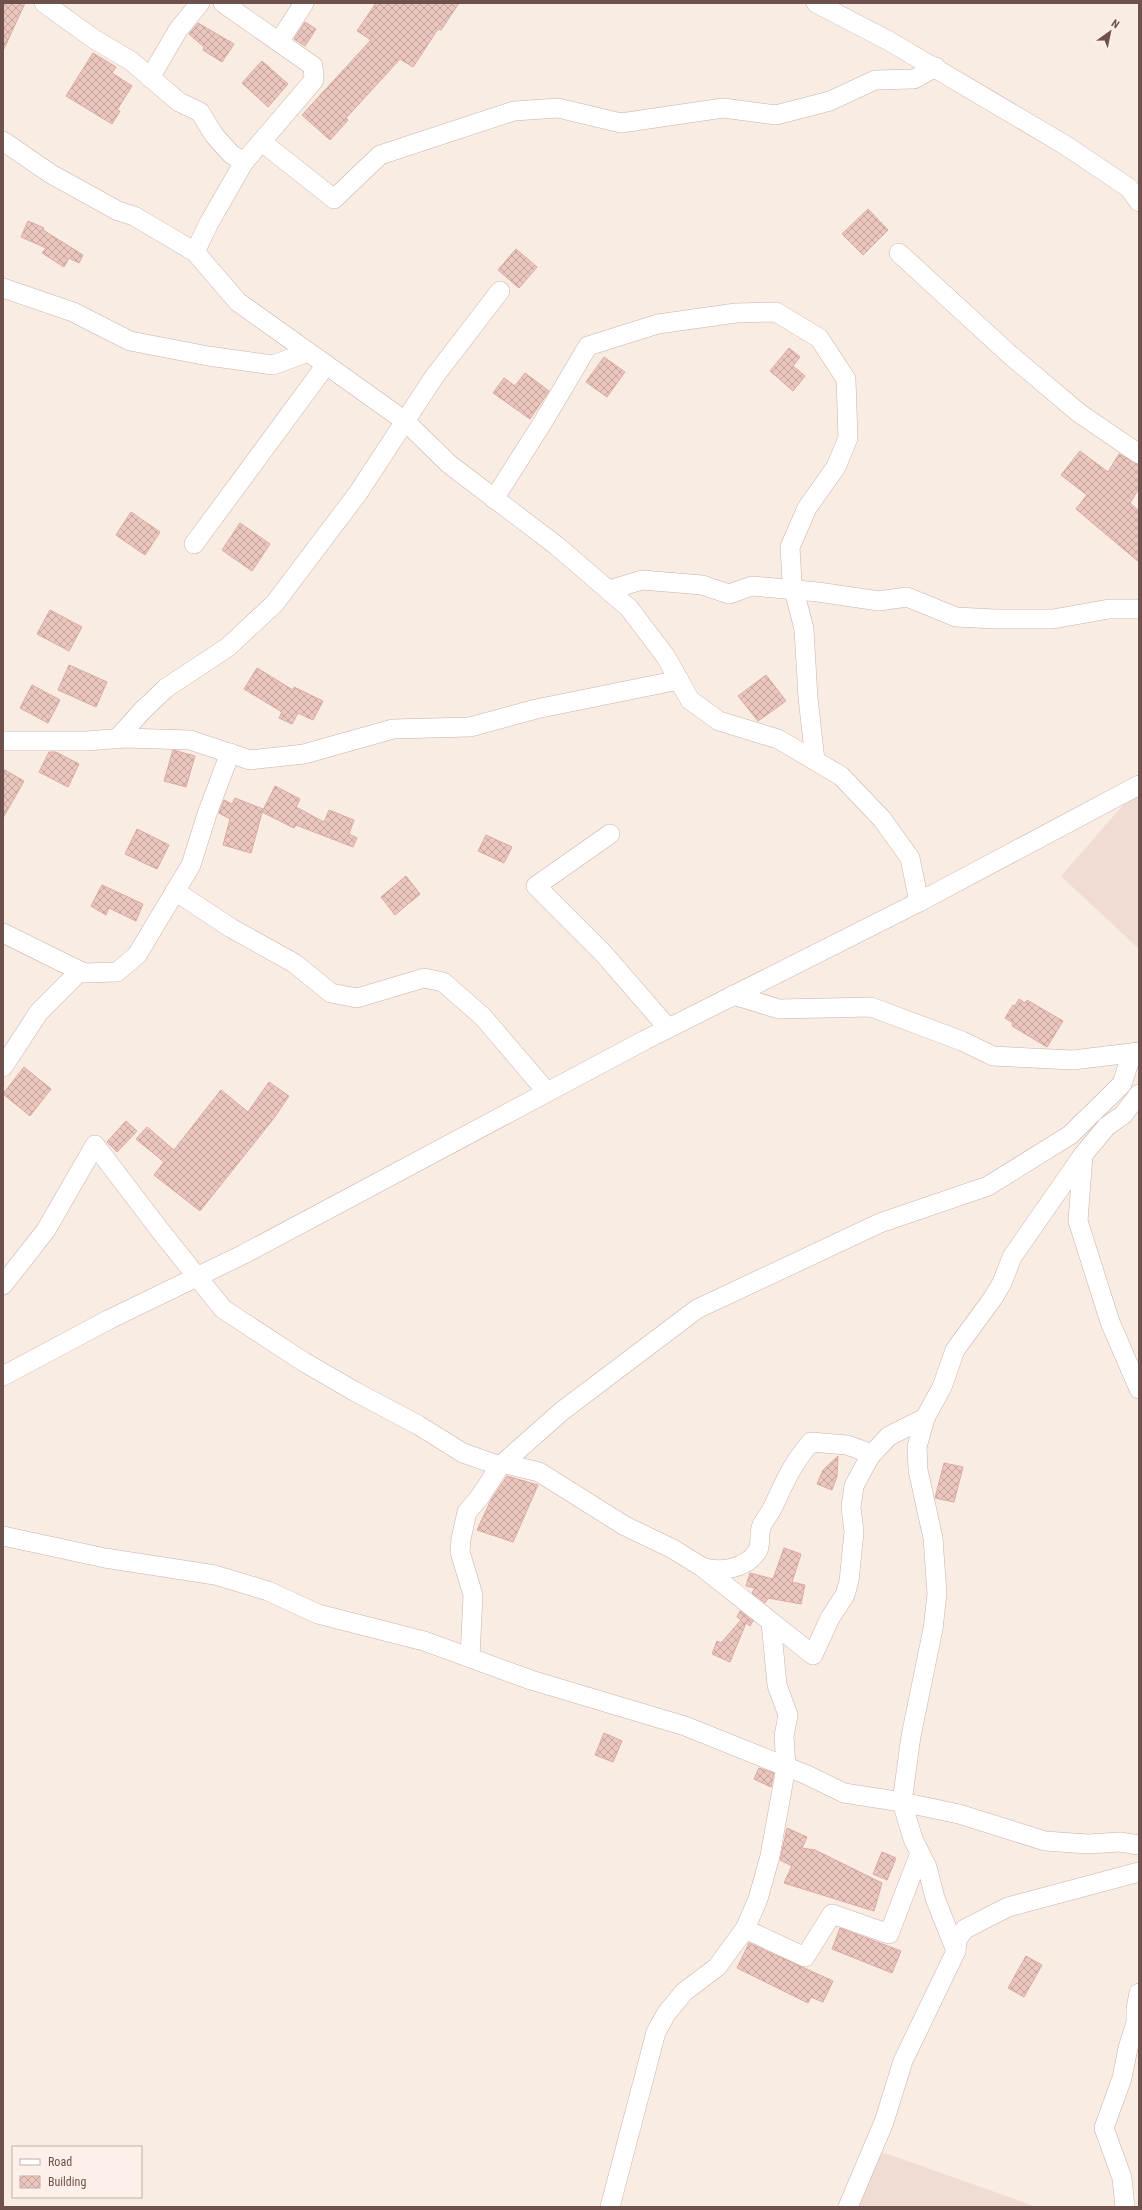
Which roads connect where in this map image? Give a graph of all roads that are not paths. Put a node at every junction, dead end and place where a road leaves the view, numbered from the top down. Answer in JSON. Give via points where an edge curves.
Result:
{"nodes":[{"id":1,"x":44,"y":3,"type":"edge"},
{"id":2,"x":200,"y":3,"type":"edge"},
{"id":3,"x":223,"y":3,"type":"edge"},
{"id":4,"x":304,"y":3,"type":"edge"},
{"id":5,"x":816,"y":3,"type":"edge"},
{"id":6,"x":279,"y":42,"type":"junction"},
{"id":7,"x":936,"y":67,"type":"junction"},
{"id":8,"x":150,"y":78,"type":"junction"},
{"id":9,"x":3,"y":141,"type":"edge"},
{"id":10,"x":262,"y":142,"type":"junction"},
{"id":11,"x":244,"y":162,"type":"junction"},
{"id":12,"x":1139,"y":202,"type":"edge"},
{"id":13,"x":196,"y":252,"type":"junction"},
{"id":14,"x":899,"y":253,"type":"dead end"},
{"id":15,"x":3,"y":288,"type":"edge"},
{"id":16,"x":500,"y":291,"type":"dead end"},
{"id":17,"x":308,"y":352,"type":"junction"},
{"id":18,"x":326,"y":365,"type":"junction"},
{"id":19,"x":405,"y":421,"type":"junction"},
{"id":20,"x":1139,"y":454,"type":"edge"},
{"id":21,"x":494,"y":499,"type":"junction"},
{"id":22,"x":194,"y":544,"type":"dead end"},
{"id":23,"x":609,"y":590,"type":"junction"},
{"id":24,"x":794,"y":590,"type":"junction"},
{"id":25,"x":1139,"y":609,"type":"edge"},
{"id":26,"x":679,"y":680,"type":"junction"},
{"id":27,"x":117,"y":739,"type":"junction"},
{"id":28,"x":3,"y":741,"type":"edge"},
{"id":29,"x":230,"y":753,"type":"junction"},
{"id":30,"x":815,"y":760,"type":"junction"},
{"id":31,"x":1139,"y":785,"type":"edge"},
{"id":32,"x":610,"y":834,"type":"dead end"},
{"id":33,"x":175,"y":891,"type":"junction"},
{"id":34,"x":920,"y":902,"type":"junction"},
{"id":35,"x":3,"y":933,"type":"edge"},
{"id":36,"x":80,"y":971,"type":"junction"},
{"id":37,"x":733,"y":995,"type":"junction"},
{"id":38,"x":668,"y":1028,"type":"junction"},
{"id":39,"x":1135,"y":1053,"type":"edge"},
{"id":40,"x":3,"y":1067,"type":"edge"},
{"id":41,"x":547,"y":1092,"type":"junction"},
{"id":42,"x":1139,"y":1094,"type":"edge"},
{"id":43,"x":1083,"y":1155,"type":"junction"},
{"id":44,"x":198,"y":1276,"type":"junction"},
{"id":45,"x":3,"y":1285,"type":"edge"},
{"id":46,"x":3,"y":1376,"type":"edge"},
{"id":47,"x":1139,"y":1389,"type":"edge"},
{"id":48,"x":925,"y":1418,"type":"junction"},
{"id":49,"x":872,"y":1454,"type":"junction"},
{"id":50,"x":500,"y":1466,"type":"junction"},
{"id":51,"x":3,"y":1536,"type":"edge"},
{"id":52,"x":702,"y":1567,"type":"junction"},
{"id":53,"x":771,"y":1622,"type":"junction"},
{"id":54,"x":470,"y":1657,"type":"junction"},
{"id":55,"x":786,"y":1767,"type":"junction"},
{"id":56,"x":902,"y":1802,"type":"junction"},
{"id":57,"x":1139,"y":1845,"type":"edge"},
{"id":58,"x":920,"y":1853,"type":"junction"},
{"id":59,"x":1139,"y":1872,"type":"edge"},
{"id":60,"x":745,"y":1929,"type":"junction"},
{"id":61,"x":956,"y":1951,"type":"junction"},
{"id":62,"x":1139,"y":1993,"type":"edge"},
{"id":63,"x":610,"y":2207,"type":"edge"},
{"id":64,"x":848,"y":2207,"type":"edge"},
{"id":65,"x":1125,"y":2207,"type":"edge"}],
"edges":[{"from":1,"to":8,"type":"street","via":[[94,39],[131,61]]},
{"from":2,"to":8,"type":"street","via":[[178,30]]},
{"from":3,"to":6,"type":"street"},
{"from":4,"to":6,"type":"street"},
{"from":5,"to":7,"type":"street"},
{"from":6,"to":10,"type":"street","via":[[313,66],[314,80]]},
{"from":7,"to":10,"type":"street","via":[[914,79],[875,80],[830,101],[776,115],[722,108],[621,123],[558,108],[514,111],[380,155],[334,199]]},
{"from":7,"to":12,"type":"street","via":[[1129,188]]},
{"from":8,"to":11,"type":"street","via":[[179,102],[200,112],[214,135],[231,154]]},
{"from":9,"to":13,"type":"street","via":[[52,174],[134,216]]},
{"from":10,"to":11,"type":"street"},
{"from":11,"to":13,"type":"street"},
{"from":13,"to":17,"type":"street","via":[[238,302]]},
{"from":14,"to":20,"type":"street","via":[[1008,353],[1079,413]]},
{"from":15,"to":17,"type":"street","via":[[73,312],[130,341],[273,365]]},
{"from":16,"to":19,"type":"street","via":[[434,377]]},
{"from":17,"to":18,"type":"street"},
{"from":18,"to":19,"type":"street"},
{"from":18,"to":22,"type":"street"},
{"from":19,"to":21,"type":"street","via":[[449,464]]},
{"from":19,"to":27,"type":"street","via":[[358,493],[275,604],[228,647],[166,688],[140,712]]},
{"from":21,"to":23,"type":"street","via":[[557,546]]},
{"from":21,"to":24,"type":"street","via":[[588,346],[658,324],[736,313],[776,312],[819,338],[846,379],[848,438],[836,468],[807,508],[790,547]]},
{"from":23,"to":24,"type":"street","via":[[642,580],[702,585],[729,594],[752,586]]},
{"from":23,"to":26,"type":"street","via":[[629,608],[666,657]]},
{"from":24,"to":25,"type":"street","via":[[879,601],[907,597],[956,617],[1053,619],[1109,609]]},
{"from":24,"to":30,"type":"street","via":[[804,630]]},
{"from":26,"to":29,"type":"street","via":[[536,709],[470,727],[393,729],[304,754],[250,760]]},
{"from":26,"to":30,"type":"street","via":[[690,700],[719,721],[778,739]]},
{"from":27,"to":28,"type":"street"},
{"from":27,"to":29,"type":"street","via":[[190,740]]},
{"from":29,"to":33,"type":"street","via":[[191,865]]},
{"from":30,"to":34,"type":"street","via":[[841,776],[882,819],[910,858]]},
{"from":31,"to":34,"type":"street"},
{"from":32,"to":38,"type":"street","via":[[536,886],[603,953]]},
{"from":33,"to":36,"type":"street","via":[[137,955],[117,972]]},
{"from":33,"to":41,"type":"street","via":[[231,928],[294,963],[331,993],[357,998],[424,978],[443,982],[483,1017]]},
{"from":34,"to":37,"type":"street"},
{"from":35,"to":36,"type":"street"},
{"from":36,"to":40,"type":"street","via":[[39,1012]]},
{"from":37,"to":38,"type":"street"},
{"from":37,"to":39,"type":"street","via":[[779,1009],[871,1007],[962,1041],[993,1056],[1073,1060]]},
{"from":38,"to":41,"type":"street"},
{"from":39,"to":50,"type":"street","via":[[1122,1084],[1070,1136],[988,1186],[880,1223],[698,1309],[562,1411]]},
{"from":41,"to":44,"type":"street"},
{"from":42,"to":43,"type":"street"},
{"from":43,"to":47,"type":"street","via":[[1078,1221],[1110,1322]]},
{"from":43,"to":48,"type":"street","via":[[1035,1221],[1012,1257],[993,1298],[955,1350],[942,1388]]},
{"from":44,"to":45,"type":"street","via":[[95,1146],[46,1230]]},
{"from":44,"to":46,"type":"street"},
{"from":44,"to":50,"type":"street","via":[[223,1309],[304,1362],[463,1452]]},
{"from":48,"to":49,"type":"street","via":[[889,1436]]},
{"from":48,"to":56,"type":"street","via":[[917,1447],[918,1470],[933,1538],[938,1594],[911,1736]]},
{"from":49,"to":52,"type":"street","via":[[847,1445],[811,1442],[790,1468],[772,1509],[761,1526],[758,1551],[747,1562],[732,1568],[712,1570]]},
{"from":49,"to":53,"type":"street","via":[[854,1486],[851,1507],[854,1532],[845,1595],[830,1618],[813,1655]]},
{"from":50,"to":52,"type":"street","via":[[506,1464],[539,1472],[625,1526],[673,1549]]},
{"from":50,"to":54,"type":"street","via":[[467,1512],[461,1539],[460,1552],[473,1595]]},
{"from":51,"to":54,"type":"street","via":[[105,1558],[215,1575],[268,1591],[318,1614],[424,1641]]},
{"from":52,"to":53,"type":"street"},
{"from":53,"to":55,"type":"street","via":[[777,1685],[788,1715],[784,1736]]},
{"from":54,"to":55,"type":"street","via":[[531,1680],[685,1726]]},
{"from":55,"to":56,"type":"street","via":[[844,1794]]},
{"from":55,"to":60,"type":"street","via":[[770,1856],[758,1899]]},
{"from":56,"to":57,"type":"street","via":[[959,1814],[1045,1841],[1088,1844],[1120,1842]]},
{"from":56,"to":58,"type":"street"},
{"from":58,"to":60,"type":"street","via":[[889,1934],[832,1914],[805,1956]]},
{"from":58,"to":61,"type":"street"},
{"from":59,"to":61,"type":"street","via":[[1008,1907],[965,1929],[956,1939]]},
{"from":60,"to":63,"type":"street","via":[[717,1967],[684,1992],[666,2014],[656,2032]]},
{"from":61,"to":64,"type":"street","via":[[903,2061],[884,2122]]},
{"from":62,"to":65,"type":"street","via":[[1136,2023],[1122,2078],[1104,2128],[1122,2178]]}]}
